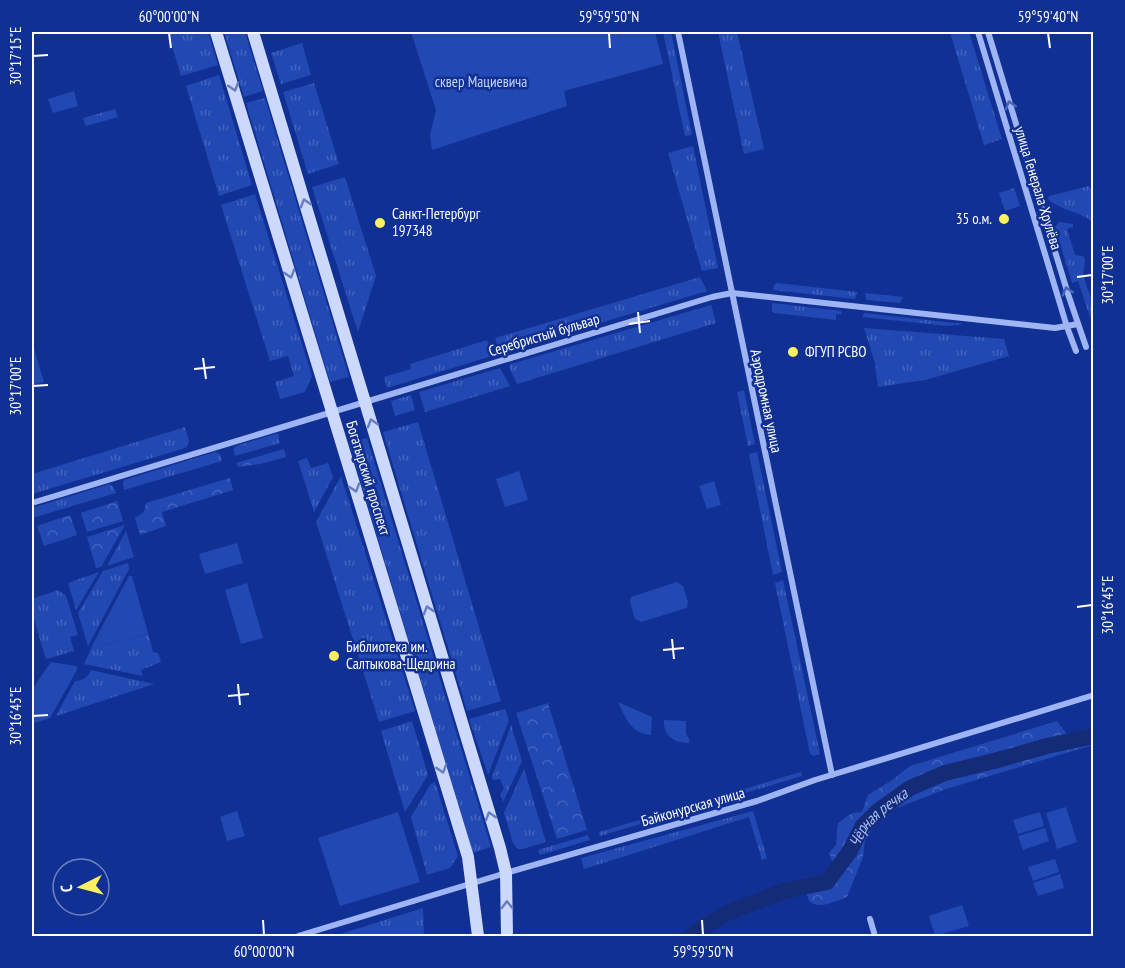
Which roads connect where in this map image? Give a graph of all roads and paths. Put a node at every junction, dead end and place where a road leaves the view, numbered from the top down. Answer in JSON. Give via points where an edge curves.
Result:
{"nodes":[{"id":1,"x":216,"y":32,"type":"edge"},
{"id":2,"x":253,"y":32,"type":"edge"},
{"id":3,"x":678,"y":32,"type":"edge"},
{"id":4,"x":978,"y":32,"type":"edge"},
{"id":5,"x":988,"y":32,"type":"edge"},
{"id":6,"x":732,"y":293,"type":"junction"},
{"id":7,"x":1078,"y":324,"type":"junction"},
{"id":8,"x":1067,"y":327,"type":"junction"},
{"id":9,"x":1086,"y":347,"type":"dead end"},
{"id":10,"x":1076,"y":351,"type":"dead end"},
{"id":11,"x":366,"y":402,"type":"junction"},
{"id":12,"x":332,"y":412,"type":"junction"},
{"id":13,"x":32,"y":503,"type":"edge"},
{"id":14,"x":1094,"y":695,"type":"edge"},
{"id":15,"x":832,"y":775,"type":"junction"},
{"id":16,"x":506,"y":873,"type":"junction"},
{"id":17,"x":473,"y":884,"type":"junction"},
{"id":18,"x":870,"y":919,"type":"dead end"},
{"id":19,"x":298,"y":936,"type":"edge"},
{"id":20,"x":478,"y":936,"type":"edge"},
{"id":21,"x":507,"y":936,"type":"edge"},
{"id":22,"x":875,"y":936,"type":"edge"}],
"edges":[{"from":1,"to":12,"type":"main road","name":"Богатырский проспект","one_way":true},
{"from":11,"to":2,"type":"main road","name":"Богатырский проспект","one_way":true},
{"from":3,"to":6,"type":"street","name":"Аэродромная улица"},
{"from":4,"to":8,"type":"street","name":"улица Генерала Хрулёва"},
{"from":7,"to":5,"type":"street","name":"улица Генерала Хрулёва","one_way":true},
{"from":6,"to":8,"type":"street","name":"Серебристый бульвар"},
{"from":6,"to":11,"type":"street","name":"Серебристый бульвар"},
{"from":6,"to":15,"type":"street","name":"Аэродромная улица"},
{"from":7,"to":8,"type":"street","name":"Серебристый бульвар"},
{"from":7,"to":9,"type":"street","name":"улица Генерала Хрулёва"},
{"from":8,"to":10,"type":"street","name":"улица Генерала Хрулёва"},
{"from":11,"to":12,"type":"street","name":"Серебристый бульвар"},
{"from":16,"to":11,"type":"main road","name":"Богатырский проспект","one_way":true},
{"from":12,"to":13,"type":"street","name":"Серебристый бульвар"},
{"from":12,"to":17,"type":"main road","name":"Богатырский проспект","one_way":true},
{"from":14,"to":15,"type":"street","name":"Байконурская улица"},
{"from":15,"to":16,"type":"street","name":"Байконурская улица","via":[[757,801]]},
{"from":16,"to":17,"type":"street","name":"Байконурская улица"},
{"from":21,"to":16,"type":"main road","name":"Богатырский проспект","one_way":true},
{"from":17,"to":19,"type":"street","name":"Байконурская улица"},
{"from":17,"to":20,"type":"main road","name":"Богатырский проспект"},
{"from":18,"to":22,"type":"street"}]}
